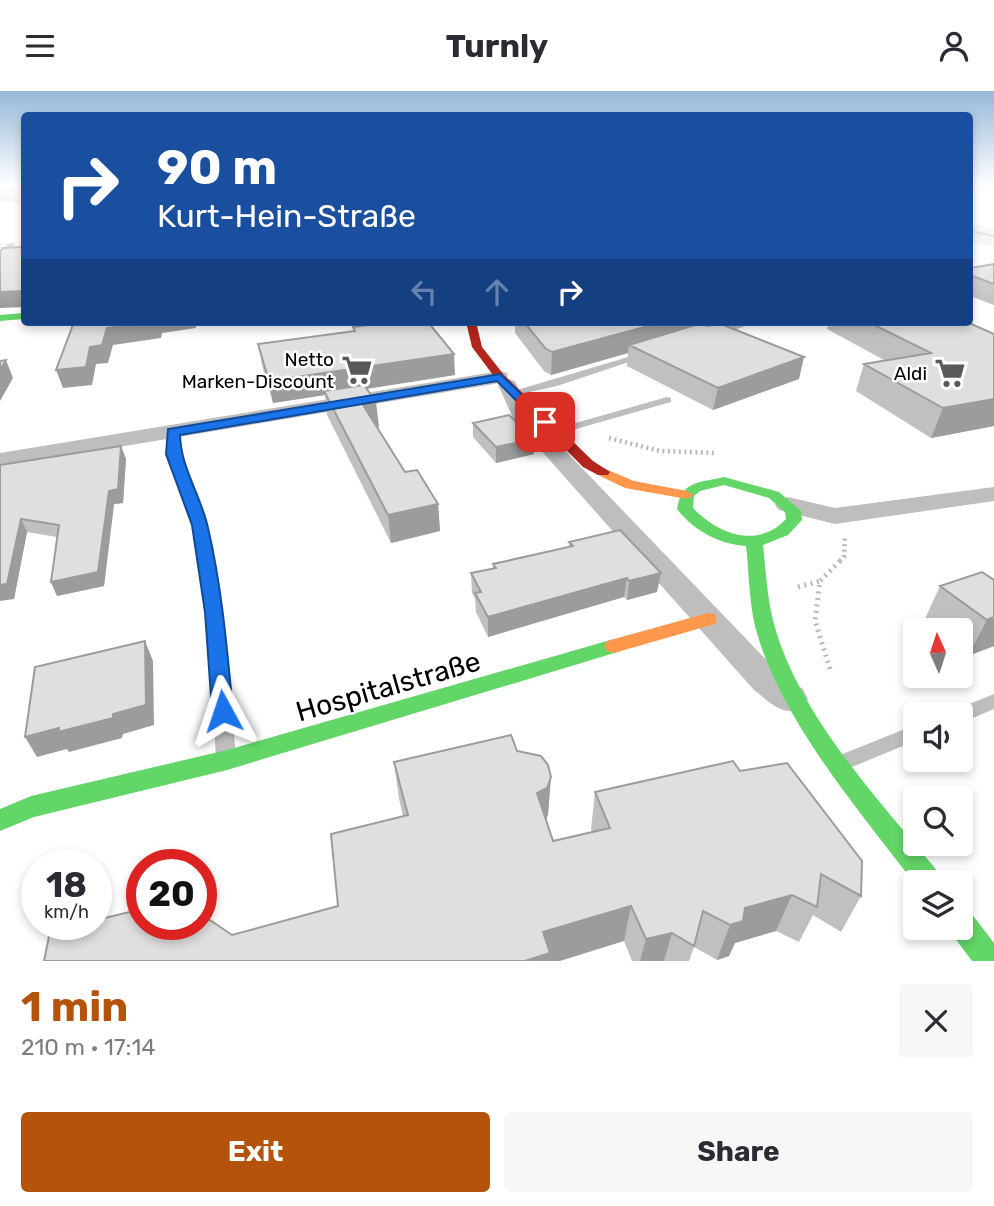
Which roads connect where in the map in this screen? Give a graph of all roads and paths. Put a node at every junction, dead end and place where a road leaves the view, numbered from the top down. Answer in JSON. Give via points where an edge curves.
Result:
{"nodes":[{"id":1,"x":21,"y":316,"type":"edge"},
{"id":2,"x":0,"y":318,"type":"edge"},
{"id":3,"x":472,"y":326,"type":"edge"},
{"id":4,"x":740,"y":326,"type":"edge"},
{"id":5,"x":699,"y":338,"type":"edge"},
{"id":6,"x":661,"y":350,"type":"edge"},
{"id":7,"x":508,"y":385,"type":"junction"},
{"id":8,"x":667,"y":400,"type":"dead end"},
{"id":9,"x":173,"y":432,"type":"junction"},
{"id":10,"x":555,"y":432,"type":"junction"},
{"id":11,"x":0,"y":460,"type":"edge"},
{"id":12,"x":994,"y":494,"type":"edge"},
{"id":13,"x":687,"y":495,"type":"junction"},
{"id":14,"x":788,"y":505,"type":"junction"},
{"id":15,"x":754,"y":542,"type":"junction"},
{"id":16,"x":708,"y":619,"type":"junction"},
{"id":17,"x":994,"y":701,"type":"edge"},
{"id":18,"x":802,"y":706,"type":"junction"},
{"id":19,"x":973,"y":710,"type":"edge"},
{"id":20,"x":903,"y":738,"type":"edge"},
{"id":21,"x":227,"y":760,"type":"junction"},
{"id":22,"x":839,"y":764,"type":"junction"},
{"id":23,"x":0,"y":820,"type":"edge"},
{"id":24,"x":921,"y":870,"type":"edge"},
{"id":25,"x":973,"y":939,"type":"edge"},
{"id":26,"x":990,"y":961,"type":"edge"}],
"edges":[{"from":1,"to":2,"type":"street"},
{"from":3,"to":7,"type":"street","via":[[477,347]]},
{"from":4,"to":5,"type":"lane"},
{"from":6,"to":7,"type":"lane","via":[[554,384]]},
{"from":7,"to":9,"type":"street"},
{"from":7,"to":10,"type":"street"},
{"from":7,"to":16,"type":"street","via":[[520,416]]},
{"from":8,"to":10,"type":"lane"},
{"from":9,"to":11,"type":"street"},
{"from":9,"to":21,"type":"lane","via":[[173,454],[200,525]]},
{"from":10,"to":13,"type":"street","via":[[588,464],[607,475],[630,485]]},
{"from":12,"to":14,"type":"street","via":[[835,516]]},
{"from":13,"to":14,"type":"street","via":[[708,483],[742,483],[774,493]]},
{"from":13,"to":15,"type":"street","via":[[685,509],[700,526]]},
{"from":14,"to":15,"type":"street","via":[[793,525],[772,539]]},
{"from":15,"to":18,"type":"street","via":[[768,634]]},
{"from":16,"to":18,"type":"street","via":[[766,681]]},
{"from":16,"to":21,"type":"street","name":"Hospitalstraße"},
{"from":17,"to":19,"type":"lane"},
{"from":18,"to":22,"type":"street"},
{"from":20,"to":22,"type":"lane"},
{"from":21,"to":23,"type":"street","name":"Hospitalstraße","via":[[32,807]]},
{"from":22,"to":24,"type":"street"},
{"from":25,"to":26,"type":"street"}]}
